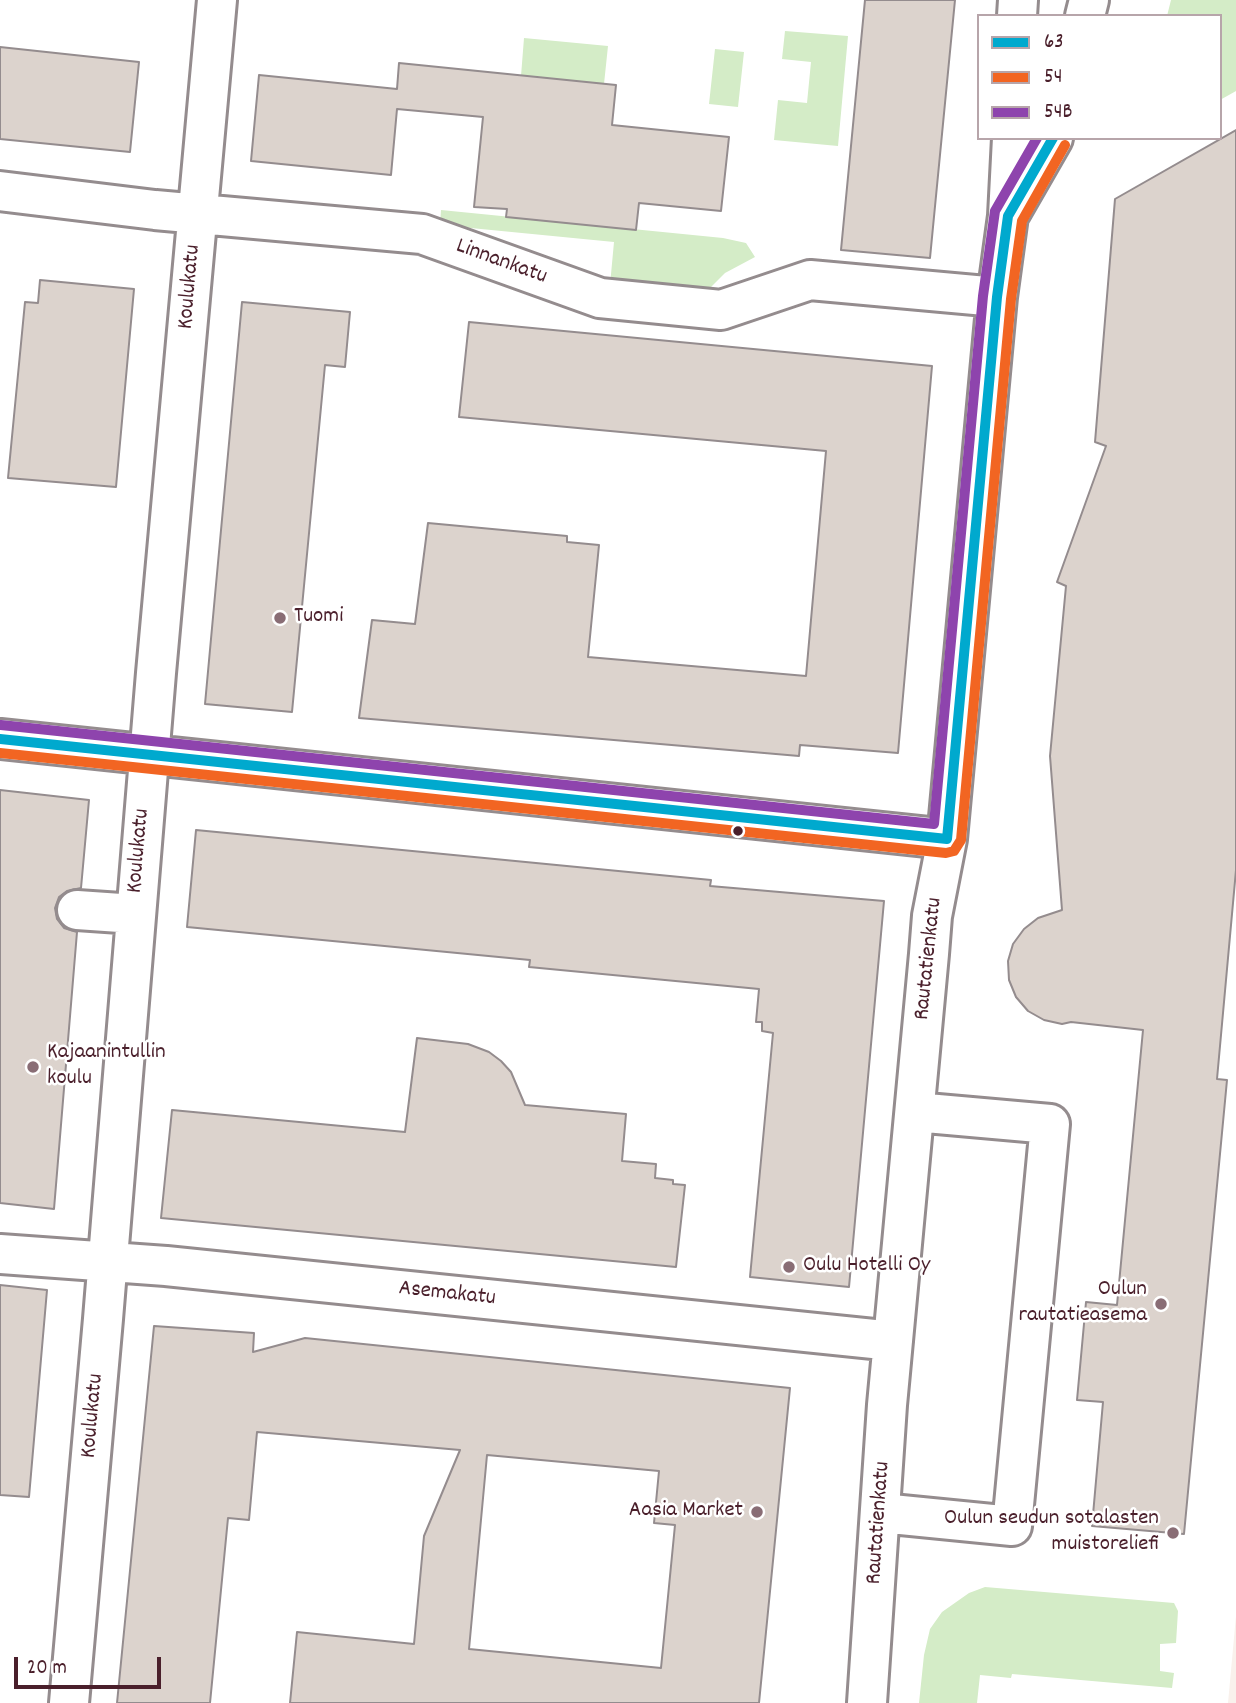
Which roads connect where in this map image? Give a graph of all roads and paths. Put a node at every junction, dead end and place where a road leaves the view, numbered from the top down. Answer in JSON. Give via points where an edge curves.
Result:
{"nodes":[{"id":1,"x":217,"y":0,"type":"edge"},
{"id":2,"x":1012,"y":140,"type":"edge"},
{"id":3,"x":1052,"y":140,"type":"edge"},
{"id":4,"x":0,"y":191,"type":"edge"},
{"id":5,"x":198,"y":214,"type":"junction"},
{"id":6,"x":1008,"y":216,"type":"junction"},
{"id":7,"x":998,"y":298,"type":"junction"},
{"id":8,"x":0,"y":739,"type":"edge"},
{"id":9,"x":148,"y":754,"type":"junction"},
{"id":10,"x":947,"y":839,"type":"junction"},
{"id":11,"x":77,"y":910,"type":"dead end"},
{"id":12,"x":135,"y":914,"type":"junction"},
{"id":13,"x":915,"y":1112,"type":"junction"},
{"id":14,"x":0,"y":1254,"type":"edge"},
{"id":15,"x":107,"y":1262,"type":"junction"},
{"id":16,"x":893,"y":1341,"type":"junction"},
{"id":17,"x":881,"y":1513,"type":"junction"},
{"id":18,"x":69,"y":1703,"type":"edge"},
{"id":19,"x":867,"y":1703,"type":"edge"}],
"edges":[{"from":1,"to":5,"type":"street","name":"Koulukatu"},
{"from":2,"to":6,"type":"street","name":"Rautatienkatu"},
{"from":3,"to":6,"type":"street","name":"Rautatienkatu"},
{"from":4,"to":5,"type":"street","name":"Linnankatu"},
{"from":5,"to":7,"type":"street","name":"Linnankatu","via":[[422,234],[600,299],[721,310],[810,280]]},
{"from":5,"to":9,"type":"street","name":"Koulukatu"},
{"from":6,"to":7,"type":"street","name":"Rautatienkatu"},
{"from":7,"to":10,"type":"street","name":"Rautatienkatu"},
{"from":8,"to":9,"type":"street"},
{"from":9,"to":10,"type":"street"},
{"from":9,"to":12,"type":"street","name":"Koulukatu"},
{"from":10,"to":13,"type":"street","name":"Rautatienkatu","via":[[932,916]]},
{"from":11,"to":12,"type":"street"},
{"from":12,"to":15,"type":"street","name":"Koulukatu"},
{"from":13,"to":16,"type":"street","name":"Rautatienkatu"},
{"from":13,"to":17,"type":"street","via":[[1050,1124],[1012,1526]]},
{"from":14,"to":15,"type":"street","name":"Asemakatu"},
{"from":15,"to":16,"type":"street","name":"Asemakatu"},
{"from":15,"to":18,"type":"street","name":"Koulukatu"},
{"from":16,"to":17,"type":"street","name":"Rautatienkatu"},
{"from":17,"to":19,"type":"street","name":"Rautatienkatu"}]}
